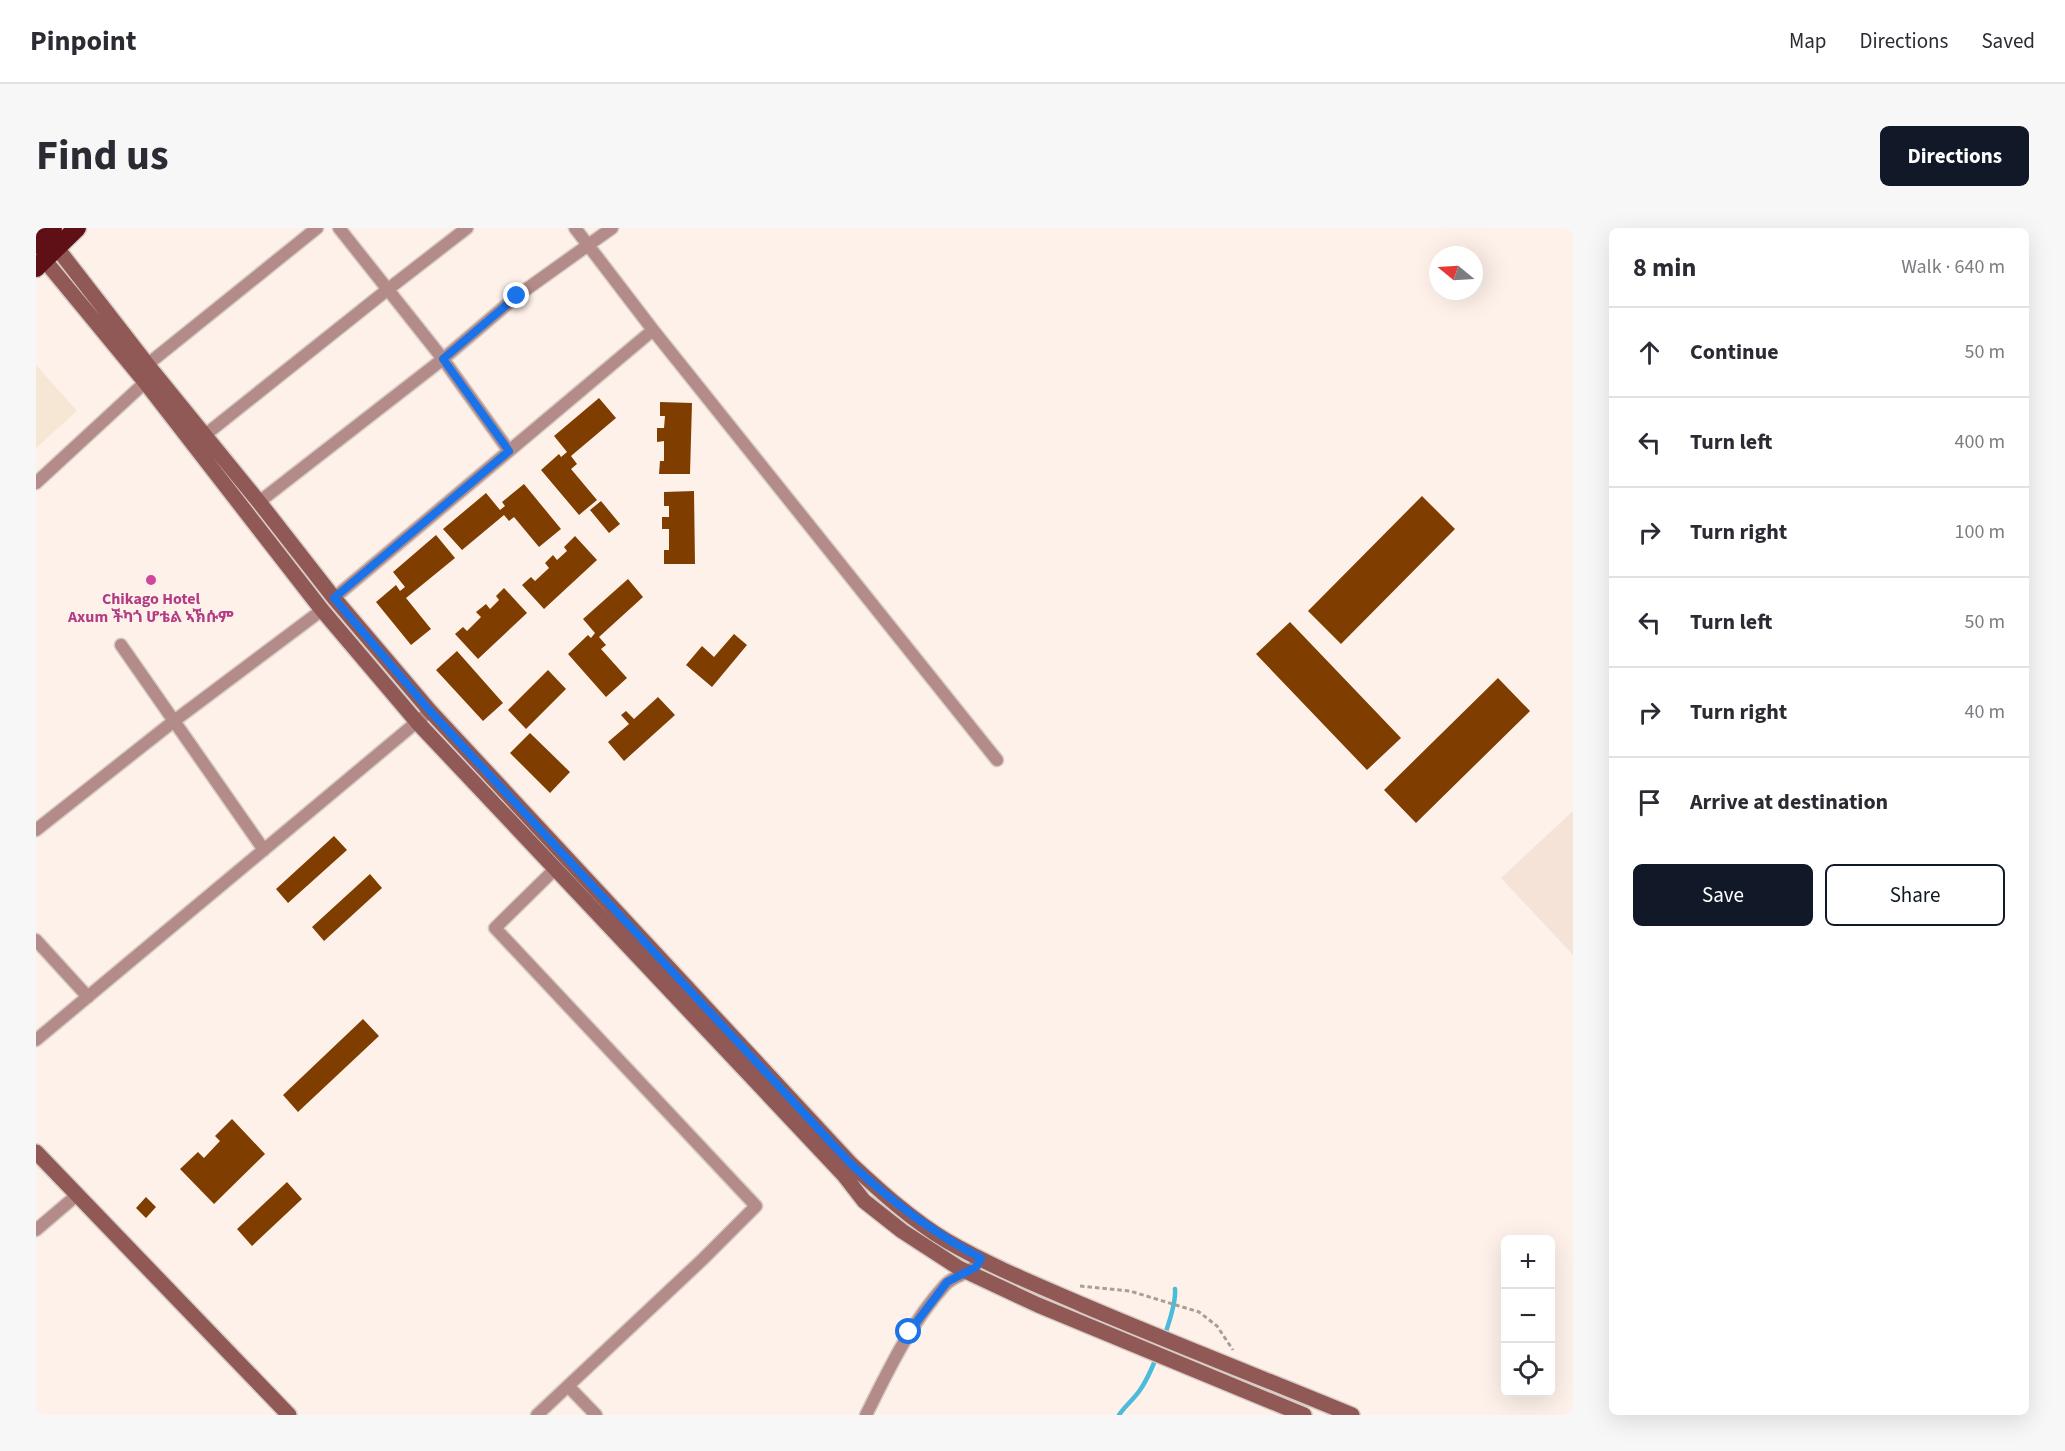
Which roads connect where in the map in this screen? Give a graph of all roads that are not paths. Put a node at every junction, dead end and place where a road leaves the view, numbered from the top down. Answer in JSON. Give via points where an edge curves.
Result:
{"nodes":[{"id":1,"x":318,"y":228,"type":"edge"},
{"id":2,"x":339,"y":228,"type":"edge"},
{"id":3,"x":467,"y":228,"type":"edge"},
{"id":4,"x":575,"y":228,"type":"edge"},
{"id":5,"x":612,"y":228,"type":"edge"},
{"id":6,"x":51,"y":242,"type":"edge"},
{"id":7,"x":588,"y":245,"type":"junction"},
{"id":8,"x":387,"y":290,"type":"junction"},
{"id":9,"x":653,"y":330,"type":"junction"},
{"id":10,"x":443,"y":359,"type":"junction"},
{"id":11,"x":149,"y":373,"type":"junction"},
{"id":12,"x":205,"y":435,"type":"junction"},
{"id":13,"x":509,"y":451,"type":"junction"},
{"id":14,"x":36,"y":483,"type":"edge"},
{"id":15,"x":260,"y":502,"type":"junction"},
{"id":16,"x":334,"y":598,"type":"junction"},
{"id":17,"x":322,"y":610,"type":"junction"},
{"id":18,"x":120,"y":645,"type":"dead end"},
{"id":19,"x":430,"y":711,"type":"junction"},
{"id":20,"x":174,"y":721,"type":"junction"},
{"id":21,"x":417,"y":722,"type":"junction"},
{"id":22,"x":997,"y":760,"type":"dead end"},
{"id":23,"x":36,"y":830,"type":"edge"},
{"id":24,"x":264,"y":850,"type":"junction"},
{"id":25,"x":555,"y":869,"type":"junction"},
{"id":26,"x":36,"y":940,"type":"edge"},
{"id":27,"x":88,"y":997,"type":"junction"},
{"id":28,"x":36,"y":1040,"type":"edge"},
{"id":29,"x":36,"y":1152,"type":"edge"},
{"id":30,"x":77,"y":1195,"type":"junction"},
{"id":31,"x":36,"y":1230,"type":"edge"},
{"id":32,"x":981,"y":1258,"type":"junction"},
{"id":33,"x":969,"y":1272,"type":"junction"},
{"id":34,"x":568,"y":1386,"type":"junction"},
{"id":35,"x":289,"y":1415,"type":"edge"},
{"id":36,"x":537,"y":1415,"type":"edge"},
{"id":37,"x":596,"y":1415,"type":"edge"},
{"id":38,"x":866,"y":1415,"type":"edge"},
{"id":39,"x":1304,"y":1415,"type":"edge"},
{"id":40,"x":1352,"y":1415,"type":"edge"}],
"edges":[{"from":1,"to":11,"type":"street"},
{"from":2,"to":8,"type":"street"},
{"from":3,"to":8,"type":"street"},
{"from":4,"to":7,"type":"street"},
{"from":5,"to":7,"type":"street"},
{"from":6,"to":11,"type":"street"},
{"from":7,"to":9,"type":"street"},
{"from":7,"to":10,"type":"street","via":[[517,296]]},
{"from":8,"to":10,"type":"street"},
{"from":8,"to":12,"type":"street"},
{"from":9,"to":13,"type":"street"},
{"from":9,"to":22,"type":"street"},
{"from":10,"to":13,"type":"street"},
{"from":10,"to":15,"type":"street"},
{"from":11,"to":12,"type":"street"},
{"from":11,"to":14,"type":"street"},
{"from":11,"to":17,"type":"street"},
{"from":12,"to":15,"type":"street"},
{"from":13,"to":16,"type":"street"},
{"from":15,"to":16,"type":"street"},
{"from":16,"to":19,"type":"street"},
{"from":17,"to":20,"type":"street"},
{"from":17,"to":21,"type":"street"},
{"from":18,"to":20,"type":"street"},
{"from":19,"to":21,"type":"street"},
{"from":19,"to":32,"type":"street","via":[[851,1164],[925,1226]]},
{"from":20,"to":23,"type":"street"},
{"from":20,"to":24,"type":"street"},
{"from":21,"to":24,"type":"street"},
{"from":21,"to":25,"type":"street"},
{"from":24,"to":27,"type":"street"},
{"from":25,"to":33,"type":"street","via":[[864,1201],[933,1253]]},
{"from":25,"to":34,"type":"street","via":[[495,928],[756,1206]]},
{"from":26,"to":27,"type":"street"},
{"from":27,"to":28,"type":"street"},
{"from":29,"to":30,"type":"street"},
{"from":30,"to":31,"type":"street"},
{"from":30,"to":35,"type":"street"},
{"from":32,"to":33,"type":"street"},
{"from":32,"to":40,"type":"street","via":[[1156,1336]]},
{"from":33,"to":38,"type":"street","via":[[947,1282],[916,1322]]},
{"from":33,"to":39,"type":"street","via":[[1038,1305]]},
{"from":34,"to":36,"type":"street"},
{"from":34,"to":37,"type":"street"}]}
